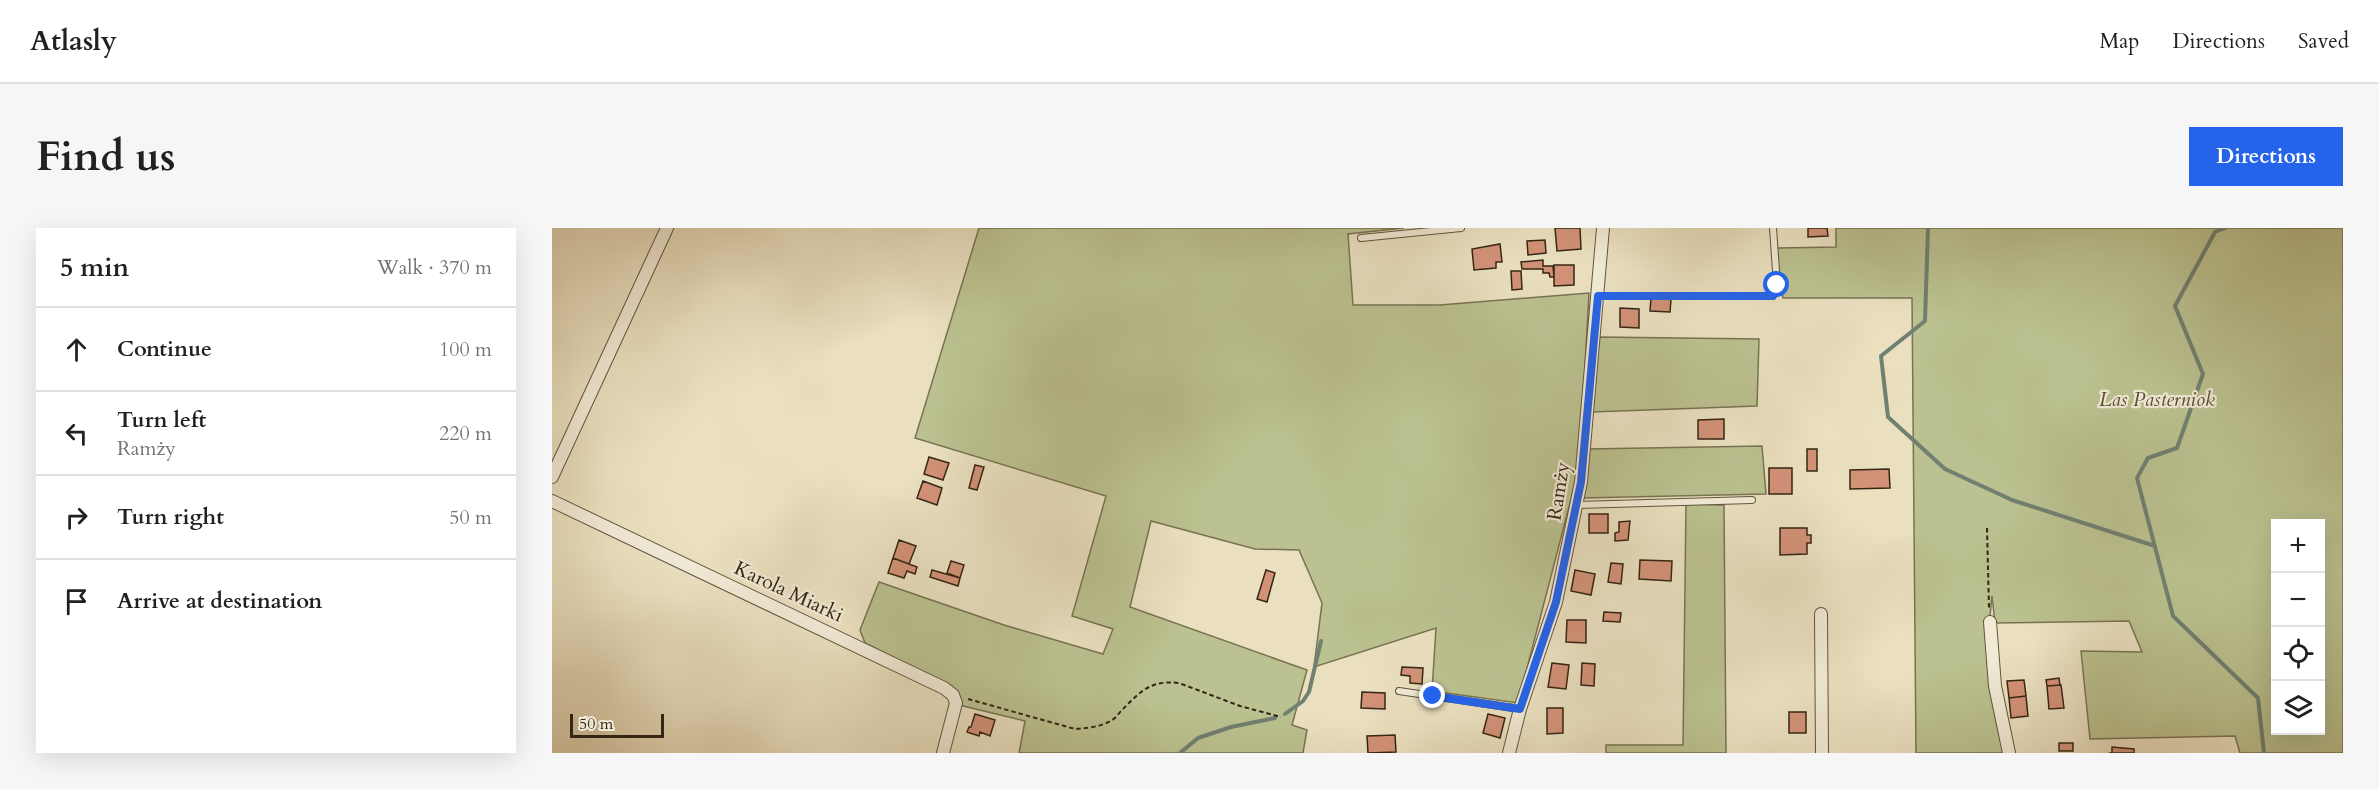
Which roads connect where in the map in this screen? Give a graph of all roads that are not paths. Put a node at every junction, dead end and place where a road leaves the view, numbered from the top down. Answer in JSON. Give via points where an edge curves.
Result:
{"nodes":[{"id":1,"x":667,"y":228,"type":"edge"},
{"id":2,"x":1461,"y":228,"type":"edge"},
{"id":3,"x":1603,"y":228,"type":"edge"},
{"id":4,"x":1773,"y":228,"type":"edge"},
{"id":5,"x":1361,"y":238,"type":"dead end"},
{"id":6,"x":1598,"y":296,"type":"junction"},
{"id":7,"x":552,"y":477,"type":"edge"},
{"id":8,"x":1752,"y":500,"type":"dead end"},
{"id":9,"x":552,"y":501,"type":"edge"},
{"id":10,"x":1576,"y":505,"type":"junction"},
{"id":11,"x":1821,"y":614,"type":"dead end"},
{"id":12,"x":1990,"y":622,"type":"road end"},
{"id":13,"x":1399,"y":691,"type":"dead end"},
{"id":14,"x":1520,"y":709,"type":"junction"},
{"id":15,"x":943,"y":753,"type":"edge"},
{"id":16,"x":1509,"y":753,"type":"edge"},
{"id":17,"x":1822,"y":753,"type":"edge"},
{"id":18,"x":2009,"y":753,"type":"edge"}],
"edges":[{"from":1,"to":7,"type":"street"},
{"from":2,"to":5,"type":"lane"},
{"from":3,"to":6,"type":"street","name":"Ramży"},
{"from":4,"to":6,"type":"lane","via":[[1777,285],[1773,296]]},
{"from":6,"to":10,"type":"street","name":"Ramży"},
{"from":8,"to":10,"type":"lane"},
{"from":9,"to":15,"type":"street","name":"Karola Miarki","via":[[930,680],[953,695],[956,704]]},
{"from":10,"to":14,"type":"street","name":"Ramży","via":[[1556,602]]},
{"from":11,"to":17,"type":"street"},
{"from":12,"to":18,"type":"street","via":[[1995,686]]},
{"from":13,"to":14,"type":"lane"},
{"from":14,"to":16,"type":"street","name":"Ramży"}]}
